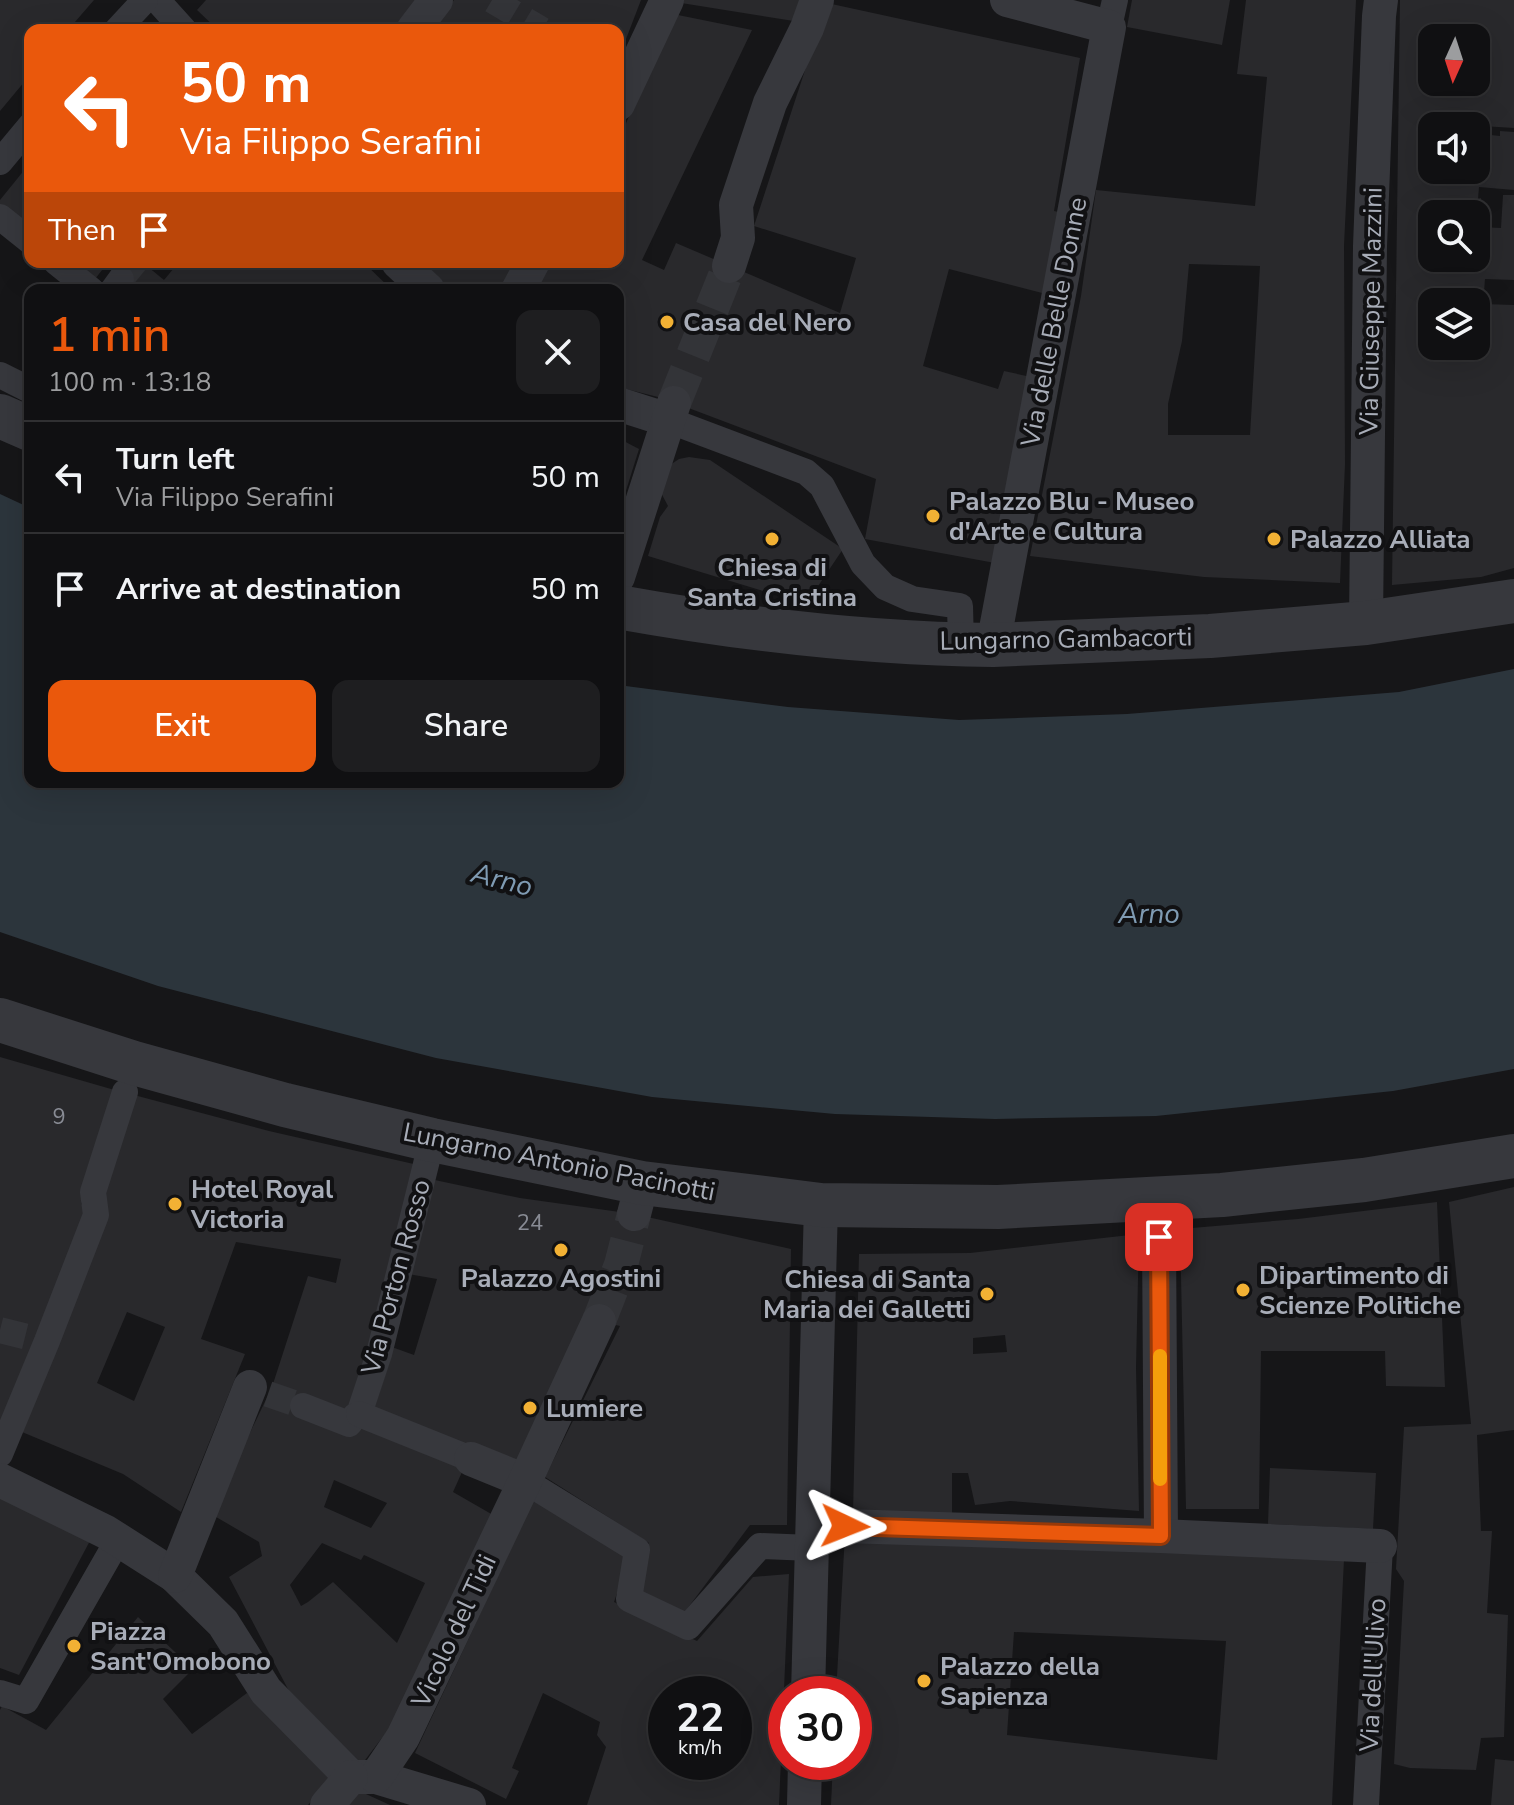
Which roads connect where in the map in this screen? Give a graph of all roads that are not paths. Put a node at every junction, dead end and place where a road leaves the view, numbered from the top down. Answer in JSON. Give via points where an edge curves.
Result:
{"nodes":[{"id":1,"x":145,"y":0,"type":"edge"},
{"id":2,"x":157,"y":0,"type":"edge"},
{"id":3,"x":436,"y":0,"type":"edge"},
{"id":4,"x":667,"y":0,"type":"edge"},
{"id":5,"x":817,"y":0,"type":"edge"},
{"id":6,"x":1381,"y":0,"type":"edge"},
{"id":7,"x":1019,"y":1,"type":"edge"},
{"id":8,"x":1112,"y":14,"type":"edge"},
{"id":9,"x":123,"y":24,"type":"edge"},
{"id":10,"x":179,"y":24,"type":"edge"},
{"id":11,"x":418,"y":24,"type":"edge"},
{"id":12,"x":624,"y":82,"type":"edge"},
{"id":13,"x":24,"y":133,"type":"edge"},
{"id":14,"x":0,"y":162,"type":"edge"},
{"id":15,"x":0,"y":217,"type":"edge"},
{"id":16,"x":24,"y":236,"type":"edge"},
{"id":17,"x":729,"y":266,"type":"tunnel mouth"},
{"id":18,"x":64,"y":268,"type":"edge"},
{"id":19,"x":404,"y":268,"type":"edge"},
{"id":20,"x":84,"y":284,"type":"edge"},
{"id":21,"x":422,"y":284,"type":"edge"},
{"id":22,"x":0,"y":375,"type":"edge"},
{"id":23,"x":24,"y":387,"type":"edge"},
{"id":24,"x":624,"y":405,"type":"edge"},
{"id":25,"x":671,"y":411,"type":"junction"},
{"id":26,"x":0,"y":416,"type":"edge"},
{"id":27,"x":24,"y":426,"type":"edge"},
{"id":28,"x":624,"y":558,"type":"edge"},
{"id":29,"x":1514,"y":601,"type":"edge"},
{"id":30,"x":624,"y":608,"type":"edge"},
{"id":31,"x":1366,"y":623,"type":"junction"},
{"id":32,"x":977,"y":645,"type":"junction"},
{"id":33,"x":0,"y":1020,"type":"edge"},
{"id":34,"x":125,"y":1092,"type":"dead end"},
{"id":35,"x":432,"y":1140,"type":"junction"},
{"id":36,"x":1514,"y":1156,"type":"edge"},
{"id":37,"x":821,"y":1205,"type":"junction"},
{"id":38,"x":1159,"y":1218,"type":"junction"},
{"id":39,"x":599,"y":1321,"type":"tunnel mouth"},
{"id":40,"x":259,"y":1390,"type":"dead end"},
{"id":41,"x":303,"y":1406,"type":"tunnel mouth"},
{"id":42,"x":359,"y":1414,"type":"junction"},
{"id":43,"x":0,"y":1454,"type":"edge"},
{"id":44,"x":471,"y":1459,"type":"joint"},
{"id":45,"x":0,"y":1480,"type":"edge"},
{"id":46,"x":525,"y":1481,"type":"junction"},
{"id":47,"x":1161,"y":1536,"type":"junction"},
{"id":48,"x":813,"y":1537,"type":"junction"},
{"id":49,"x":118,"y":1540,"type":"junction"},
{"id":50,"x":1380,"y":1546,"type":"joint"},
{"id":51,"x":175,"y":1576,"type":"junction"},
{"id":52,"x":809,"y":1676,"type":"edge"},
{"id":53,"x":0,"y":1693,"type":"edge"},
{"id":54,"x":364,"y":1777,"type":"junction"},
{"id":55,"x":805,"y":1780,"type":"edge"},
{"id":56,"x":464,"y":1804,"type":"edge"},
{"id":57,"x":327,"y":1805,"type":"edge"},
{"id":58,"x":804,"y":1805,"type":"edge"},
{"id":59,"x":1366,"y":1805,"type":"edge"}],
"edges":[{"from":1,"to":9,"type":"street"},
{"from":2,"to":10,"type":"street"},
{"from":3,"to":11,"type":"street"},
{"from":4,"to":12,"type":"street"},
{"from":5,"to":17,"type":"street","via":[[770,103],[736,205],[738,238]]},
{"from":6,"to":31,"type":"street","name":"Via Giuseppe Mazzini","via":[[1370,246]]},
{"from":7,"to":8,"type":"street"},
{"from":8,"to":32,"type":"street","name":"Via delle Belle Donne"},
{"from":13,"to":14,"type":"street"},
{"from":15,"to":16,"type":"street"},
{"from":18,"to":20,"type":"street"},
{"from":19,"to":21,"type":"street"},
{"from":22,"to":23,"type":"street"},
{"from":24,"to":25,"type":"street"},
{"from":25,"to":28,"type":"street"},
{"from":25,"to":32,"type":"street","via":[[806,472],[822,486],[863,564],[885,587],[912,599],[960,606]]},
{"from":26,"to":27,"type":"street"},
{"from":29,"to":31,"type":"street","name":"Lungarno Gambacorti"},
{"from":30,"to":32,"type":"street","name":"Lungarno Gambacorti","via":[[808,635]]},
{"from":31,"to":32,"type":"street","name":"Lungarno Gambacorti","via":[[1210,636]]},
{"from":33,"to":35,"type":"street","name":"Lungarno Antonio Pacinotti","via":[[285,1105]]},
{"from":34,"to":43,"type":"street","via":[[93,1192],[96,1215]]},
{"from":35,"to":37,"type":"street","name":"Lungarno Antonio Pacinotti","via":[[638,1198]]},
{"from":35,"to":42,"type":"street","name":"Via Porton Rosso"},
{"from":36,"to":38,"type":"street","name":"Lungarno Antonio Pacinotti","via":[[1222,1195]]},
{"from":37,"to":38,"type":"street","name":"Lungarno Antonio Pacinotti","via":[[998,1207]]},
{"from":37,"to":48,"type":"street"},
{"from":38,"to":47,"type":"street"},
{"from":39,"to":46,"type":"street","name":"Vicolo del Tidi"},
{"from":40,"to":51,"type":"street"},
{"from":41,"to":42,"type":"street","via":[[349,1424]]},
{"from":42,"to":44,"type":"street"},
{"from":44,"to":46,"type":"street"},
{"from":45,"to":49,"type":"street"},
{"from":46,"to":48,"type":"street","via":[[637,1550],[629,1599],[688,1627],[760,1546]]},
{"from":46,"to":54,"type":"street","name":"Vicolo del Tidi","via":[[403,1737]]},
{"from":47,"to":48,"type":"street"},
{"from":47,"to":50,"type":"street"},
{"from":48,"to":52,"type":"street"},
{"from":49,"to":51,"type":"street"},
{"from":49,"to":53,"type":"street","via":[[26,1701]]},
{"from":50,"to":59,"type":"street","name":"Via dell'Ulivo"},
{"from":51,"to":54,"type":"street","via":[[223,1623],[266,1691]]},
{"from":54,"to":56,"type":"street"},
{"from":54,"to":57,"type":"street","name":"Vicolo del Tidi"},
{"from":55,"to":58,"type":"street"}]}
